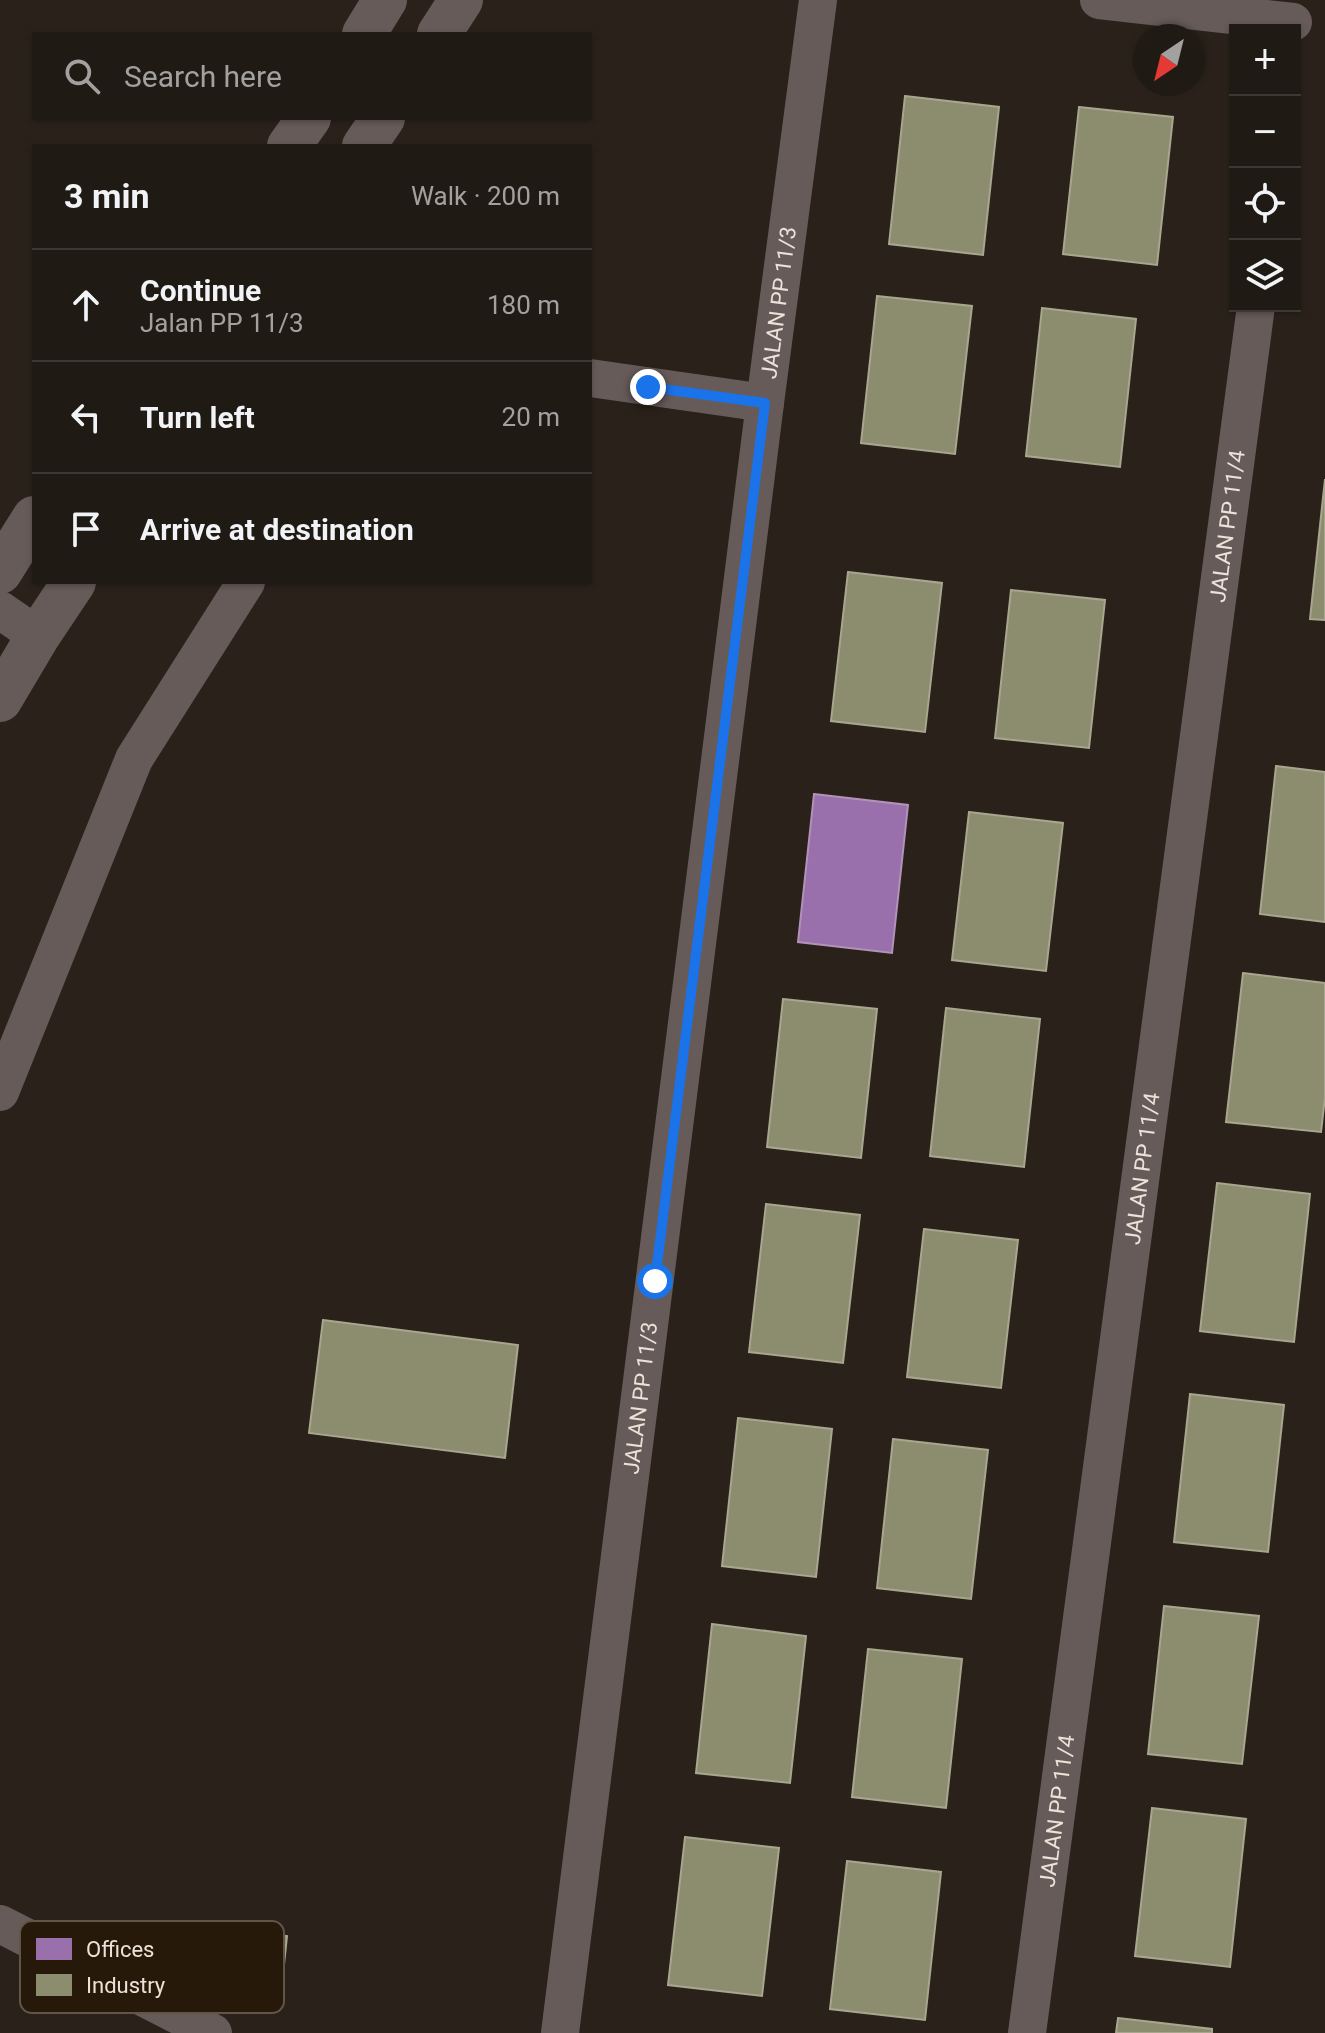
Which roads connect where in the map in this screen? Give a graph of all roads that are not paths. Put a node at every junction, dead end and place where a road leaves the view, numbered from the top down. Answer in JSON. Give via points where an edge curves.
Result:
{"nodes":[{"id":1,"x":385,"y":0,"type":"edge"},
{"id":2,"x":461,"y":0,"type":"edge"},
{"id":3,"x":818,"y":0,"type":"edge"},
{"id":4,"x":1099,"y":0,"type":"edge"},
{"id":5,"x":1294,"y":17,"type":"edge"},
{"id":6,"x":365,"y":32,"type":"edge"},
{"id":7,"x":440,"y":32,"type":"edge"},
{"id":8,"x":308,"y":120,"type":"edge"},
{"id":9,"x":382,"y":120,"type":"edge"},
{"id":10,"x":290,"y":144,"type":"edge"},
{"id":11,"x":365,"y":144,"type":"edge"},
{"id":12,"x":1255,"y":312,"type":"edge"},
{"id":13,"x":592,"y":378,"type":"edge"},
{"id":14,"x":765,"y":403,"type":"junction"},
{"id":15,"x":32,"y":520,"type":"edge"},
{"id":16,"x":32,"y":522,"type":"edge"},
{"id":17,"x":0,"y":530,"type":"edge"},
{"id":18,"x":0,"y":572,"type":"edge"},
{"id":19,"x":73,"y":584,"type":"edge"},
{"id":20,"x":245,"y":584,"type":"edge"},
{"id":21,"x":0,"y":610,"type":"edge"},
{"id":22,"x":38,"y":636,"type":"junction"},
{"id":23,"x":0,"y":700,"type":"edge"},
{"id":24,"x":0,"y":1092,"type":"edge"},
{"id":25,"x":0,"y":1924,"type":"edge"},
{"id":26,"x":20,"y":1934,"type":"edge"},
{"id":27,"x":174,"y":2013,"type":"edge"},
{"id":28,"x":213,"y":2033,"type":"edge"},
{"id":29,"x":560,"y":2033,"type":"edge"},
{"id":30,"x":1027,"y":2033,"type":"edge"}],
"edges":[{"from":1,"to":6,"type":"street"},
{"from":2,"to":7,"type":"street"},
{"from":3,"to":14,"type":"street","name":"JALAN PP 11/3"},
{"from":4,"to":5,"type":"street"},
{"from":8,"to":10,"type":"street"},
{"from":9,"to":11,"type":"street"},
{"from":12,"to":30,"type":"street","name":"JALAN PP 11/4"},
{"from":13,"to":14,"type":"street"},
{"from":14,"to":29,"type":"street","name":"JALAN PP 11/3"},
{"from":15,"to":17,"type":"street"},
{"from":16,"to":18,"type":"street"},
{"from":19,"to":22,"type":"street"},
{"from":20,"to":24,"type":"street","via":[[134,759]]},
{"from":21,"to":22,"type":"street"},
{"from":22,"to":23,"type":"street"},
{"from":25,"to":26,"type":"street"},
{"from":27,"to":28,"type":"street"}]}
